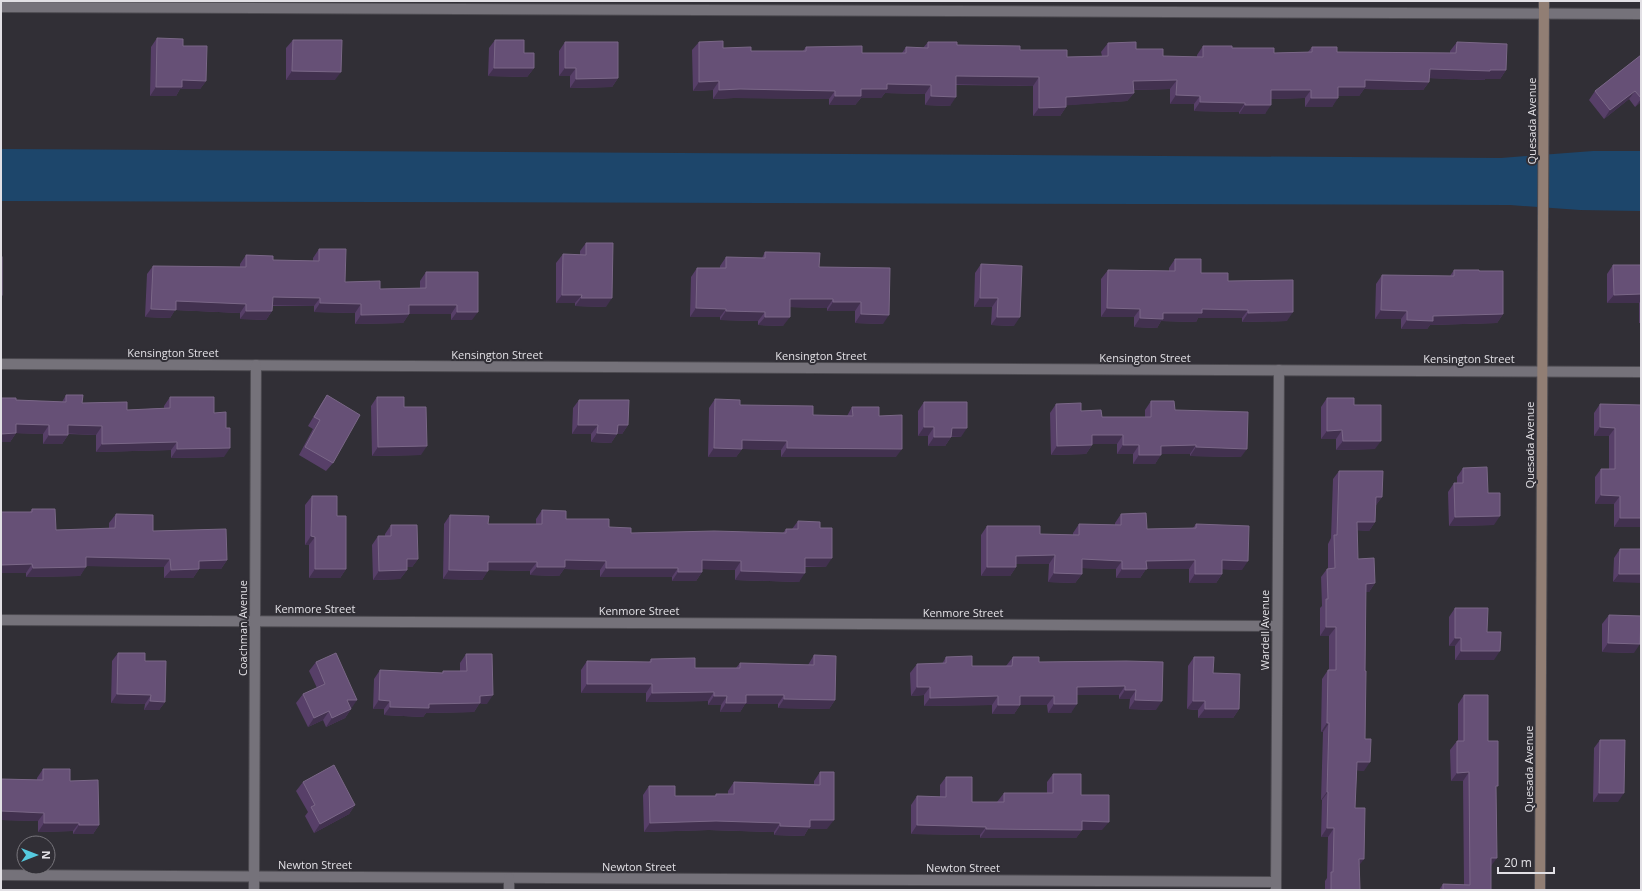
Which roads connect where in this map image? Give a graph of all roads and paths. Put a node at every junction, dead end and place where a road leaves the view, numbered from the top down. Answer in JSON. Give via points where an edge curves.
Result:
{"nodes":[{"id":1,"x":1544,"y":1,"type":"edge"},
{"id":2,"x":573,"y":5,"type":"edge"},
{"id":3,"x":1,"y":6,"type":"edge"},
{"id":4,"x":1544,"y":14,"type":"junction"},
{"id":5,"x":1641,"y":14,"type":"edge"},
{"id":6,"x":1,"y":364,"type":"edge"},
{"id":7,"x":256,"y":365,"type":"junction"},
{"id":8,"x":1279,"y":370,"type":"junction"},
{"id":9,"x":1543,"y":372,"type":"junction"},
{"id":10,"x":1641,"y":372,"type":"edge"},
{"id":11,"x":1,"y":620,"type":"edge"},
{"id":12,"x":255,"y":621,"type":"junction"},
{"id":13,"x":1277,"y":626,"type":"junction"},
{"id":14,"x":1,"y":876,"type":"edge"},
{"id":15,"x":254,"y":877,"type":"junction"},
{"id":16,"x":509,"y":878,"type":"junction"},
{"id":17,"x":765,"y":879,"type":"junction"},
{"id":18,"x":1020,"y":885,"type":"edge"},
{"id":19,"x":1276,"y":886,"type":"edge"},
{"id":20,"x":254,"y":890,"type":"edge"},
{"id":21,"x":509,"y":890,"type":"edge"},
{"id":22,"x":765,"y":890,"type":"edge"},
{"id":23,"x":1540,"y":890,"type":"edge"}],
"edges":[{"from":1,"to":4,"type":"street","name":"Quesada Avenue"},
{"from":2,"to":3,"type":"street"},
{"from":2,"to":4,"type":"street"},
{"from":4,"to":5,"type":"street"},
{"from":4,"to":9,"type":"street","name":"Quesada Avenue"},
{"from":6,"to":7,"type":"street","name":"Kensington Street"},
{"from":7,"to":8,"type":"street","name":"Kensington Street"},
{"from":7,"to":12,"type":"street","name":"Coachman Avenue"},
{"from":8,"to":9,"type":"street","name":"Kensington Street"},
{"from":8,"to":13,"type":"street","name":"Wardell Avenue"},
{"from":9,"to":10,"type":"street","name":"Kensington Street"},
{"from":9,"to":23,"type":"street","name":"Quesada Avenue"},
{"from":11,"to":12,"type":"street","name":"Kenmore Street"},
{"from":12,"to":13,"type":"street","name":"Kenmore Street"},
{"from":12,"to":15,"type":"street","name":"Coachman Avenue"},
{"from":13,"to":19,"type":"street","name":"Wardell Avenue"},
{"from":14,"to":15,"type":"street","name":"Newton Street"},
{"from":15,"to":16,"type":"street","name":"Newton Street"},
{"from":15,"to":20,"type":"street","name":"Coachman Avenue"},
{"from":16,"to":17,"type":"street","name":"Newton Street"},
{"from":16,"to":21,"type":"street"},
{"from":17,"to":18,"type":"street","name":"Newton Street"},
{"from":17,"to":22,"type":"street"},
{"from":18,"to":19,"type":"street","name":"Newton Street"}]}
